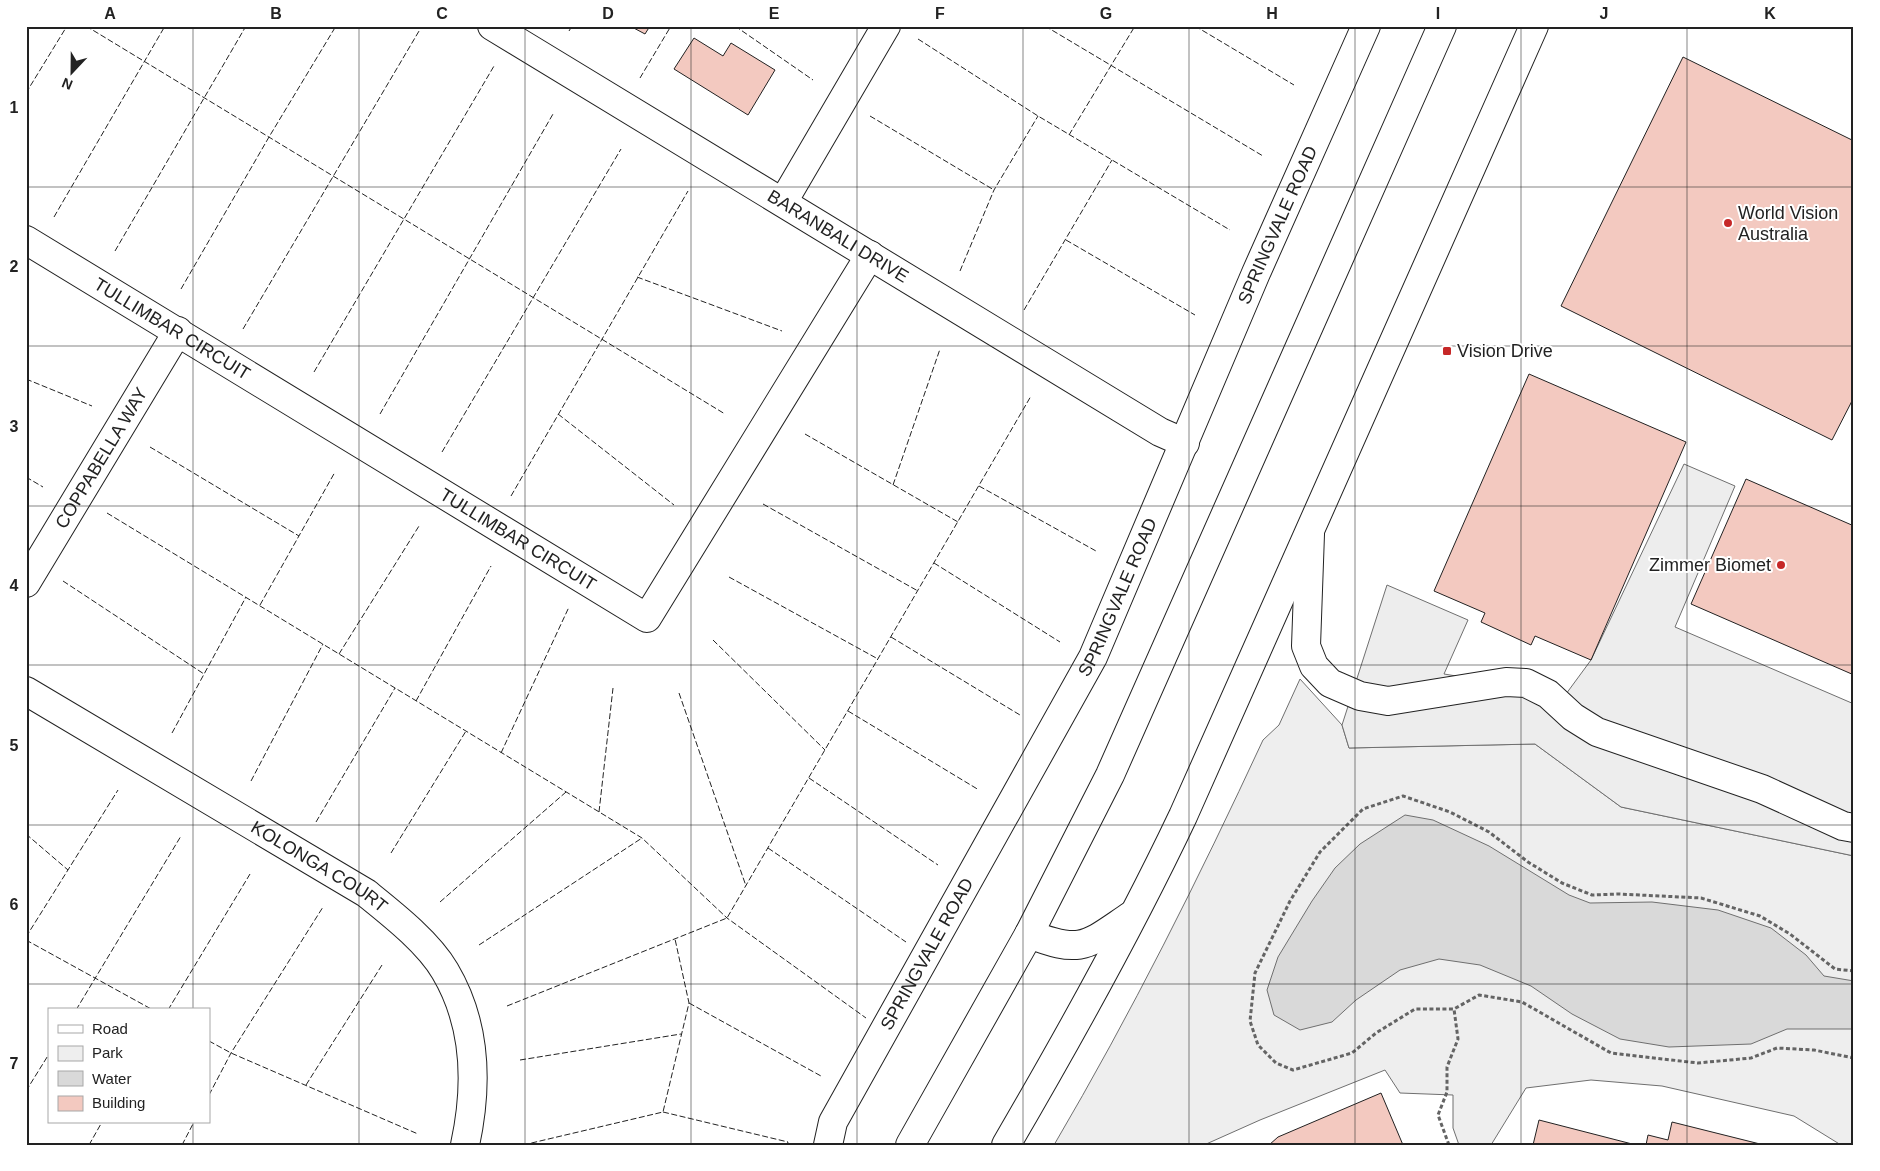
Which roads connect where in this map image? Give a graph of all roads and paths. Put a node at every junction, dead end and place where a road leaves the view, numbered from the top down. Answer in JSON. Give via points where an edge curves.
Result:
{"nodes":[{"id":1,"x":492,"y":26,"type":"edge"},
{"id":2,"x":886,"y":26,"type":"edge"},
{"id":3,"x":1366,"y":26,"type":"edge"},
{"id":4,"x":1442,"y":26,"type":"edge"},
{"id":5,"x":1534,"y":26,"type":"edge"},
{"id":6,"x":783,"y":202,"type":"junction"},
{"id":7,"x":26,"y":240,"type":"edge"},
{"id":8,"x":870,"y":255,"type":"junction"},
{"id":9,"x":178,"y":331,"type":"junction"},
{"id":10,"x":1185,"y":444,"type":"junction"},
{"id":11,"x":1310,"y":534,"type":"junction"},
{"id":12,"x":26,"y":583,"type":"edge"},
{"id":13,"x":26,"y":691,"type":"edge"},
{"id":14,"x":1854,"y":828,"type":"edge"},
{"id":15,"x":1135,"y":913,"type":"junction"},
{"id":16,"x":1030,"y":934,"type":"junction"},
{"id":17,"x":1854,"y":971,"type":"edge"},
{"id":18,"x":1454,"y":1009,"type":"junction"},
{"id":19,"x":1854,"y":1058,"type":"edge"},
{"id":20,"x":465,"y":1145,"type":"edge"},
{"id":21,"x":828,"y":1145,"type":"edge"},
{"id":22,"x":910,"y":1145,"type":"edge"},
{"id":23,"x":1006,"y":1145,"type":"edge"},
{"id":24,"x":1449,"y":1145,"type":"edge"}],
"edges":[{"from":1,"to":6,"type":"main road","name":"BARANBALI DRIVE"},
{"from":2,"to":6,"type":"main road"},
{"from":3,"to":10,"type":"main road","name":"SPRINGVALE ROAD","via":[[1256,273]]},
{"from":4,"to":16,"type":"main road","via":[[1139,712]]},
{"from":5,"to":11,"type":"main road"},
{"from":6,"to":8,"type":"main road","name":"BARANBALI DRIVE"},
{"from":7,"to":9,"type":"main road","name":"TULLIMBAR CIRCUIT"},
{"from":8,"to":9,"type":"main road","name":"TULLIMBAR CIRCUIT","via":[[647,618]]},
{"from":8,"to":10,"type":"main road","name":"BARANBALI DRIVE","via":[[1160,432]]},
{"from":9,"to":12,"type":"main road","name":"COPPABELLA WAY"},
{"from":10,"to":21,"type":"main road","name":"SPRINGVALE ROAD","via":[[1093,656],[833,1122]]},
{"from":11,"to":14,"type":"main road","via":[[1305,631],[1309,657],[1320,675],[1330,683],[1360,696],[1388,701],[1506,682],[1526,683],[1548,694],[1573,717],[1597,732],[1762,790]]},
{"from":11,"to":15,"type":"main road","via":[[1212,753]]},
{"from":13,"to":20,"type":"main road","name":"KOLONGA COURT","via":[[366,893],[411,931],[444,970],[468,1034],[474,1059]]},
{"from":15,"to":16,"type":"main road","via":[[1089,943],[1078,946],[1056,944]]},
{"from":15,"to":23,"type":"main road"},
{"from":16,"to":22,"type":"main road"},
{"from":17,"to":18,"type":"path","via":[[1835,969],[1790,934],[1760,916],[1701,898],[1592,896],[1562,883],[1528,862],[1489,832],[1450,812],[1403,796],[1362,809],[1320,852],[1290,901],[1254,973],[1250,1021],[1258,1045],[1276,1063],[1293,1070],[1352,1052],[1415,1009]]},
{"from":18,"to":19,"type":"path","via":[[1479,995],[1522,1002],[1611,1053],[1658,1060],[1698,1063],[1751,1058],[1777,1048],[1814,1050]]},
{"from":18,"to":24,"type":"path","via":[[1458,1039],[1447,1067],[1446,1092],[1438,1115]]}]}
